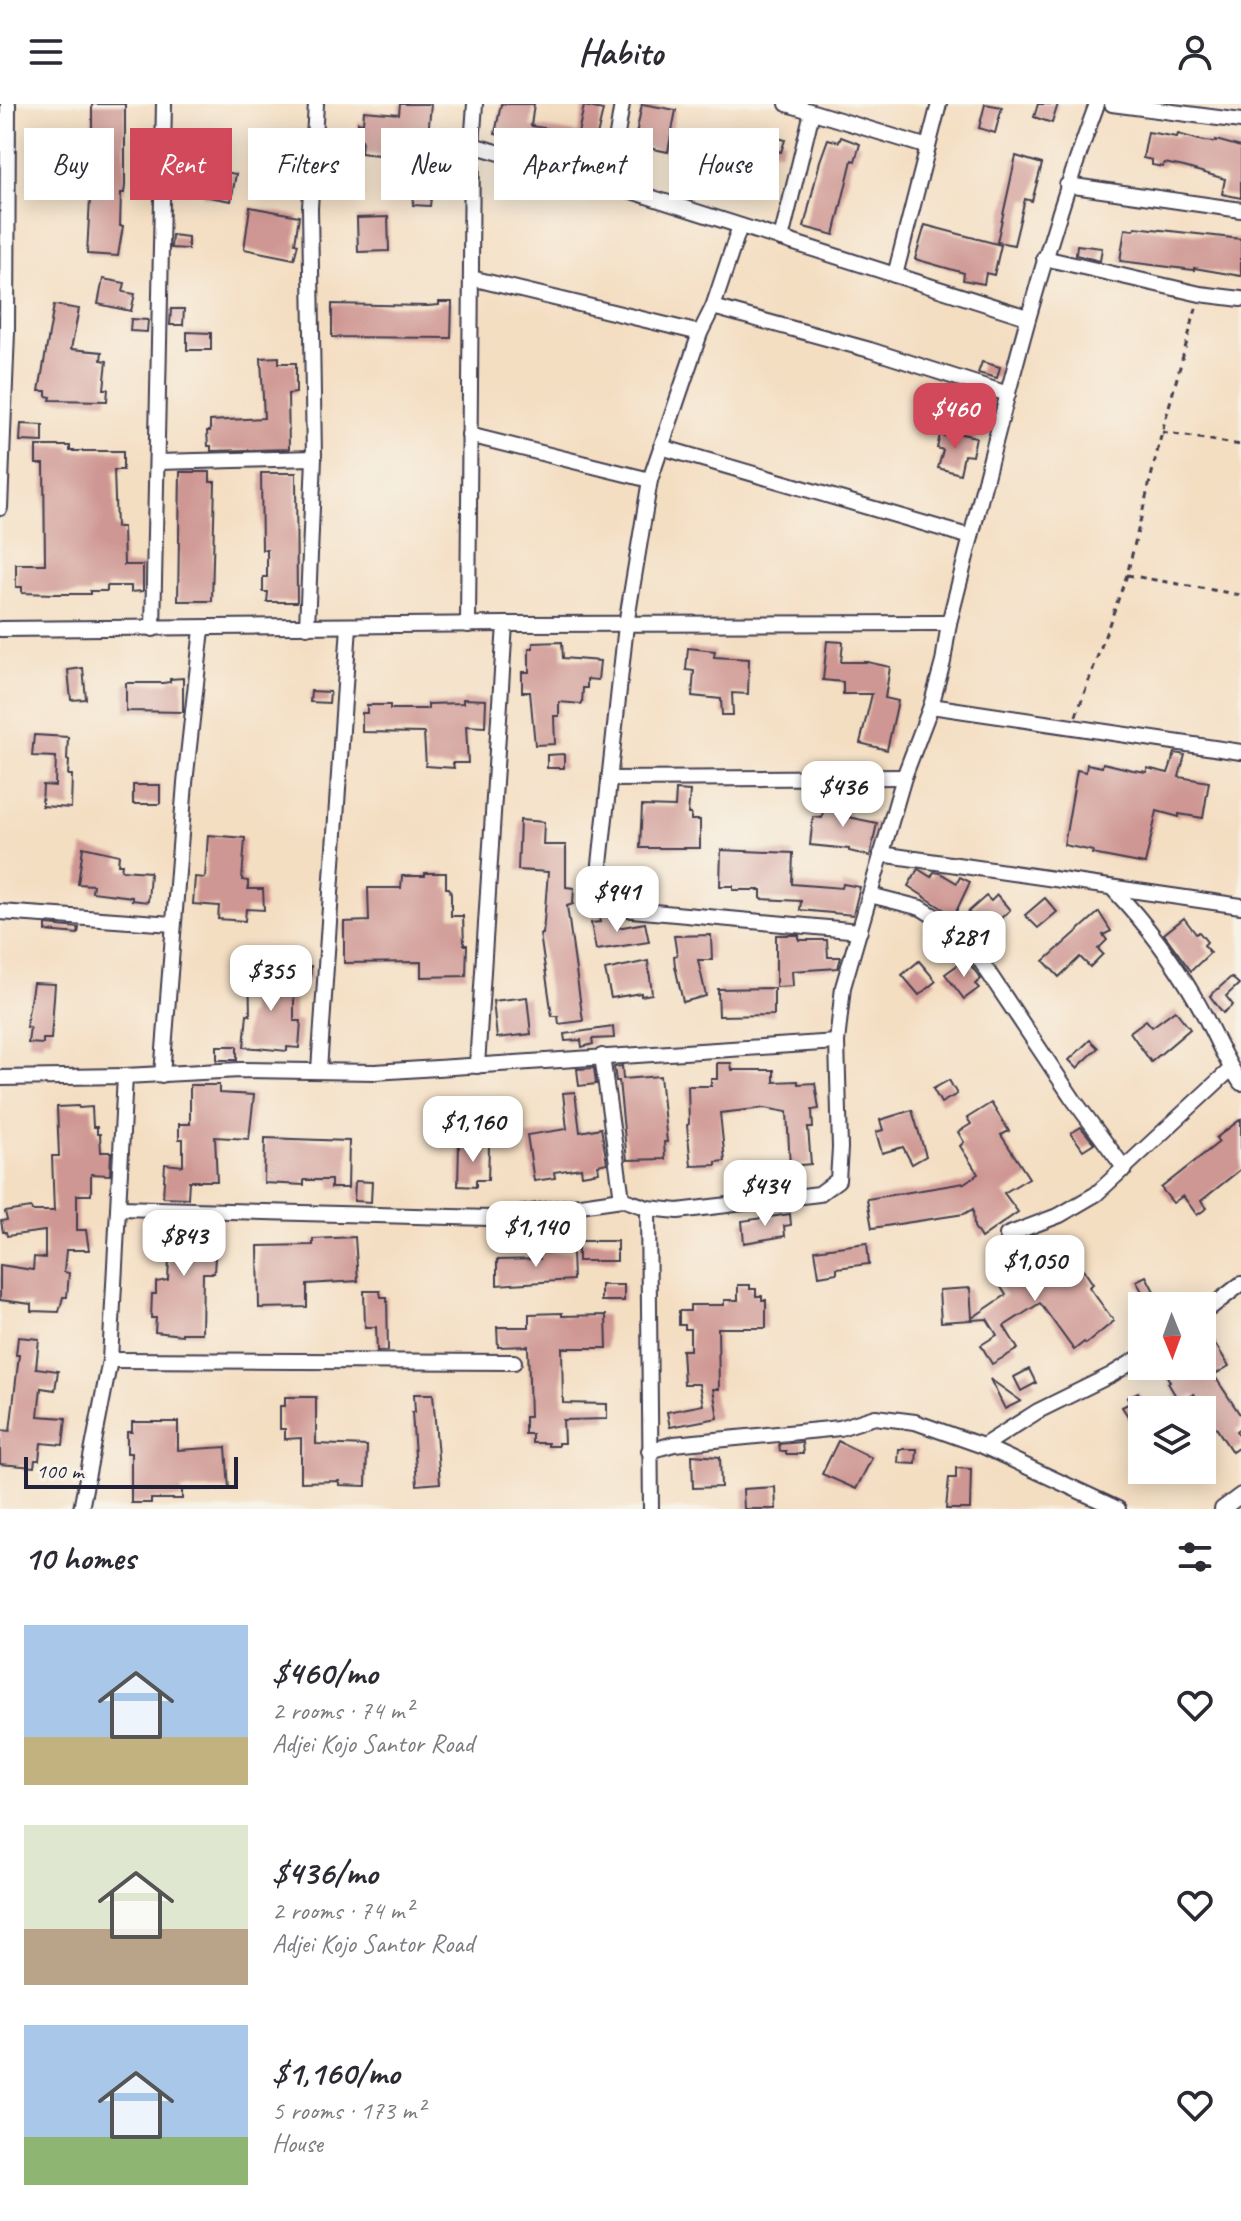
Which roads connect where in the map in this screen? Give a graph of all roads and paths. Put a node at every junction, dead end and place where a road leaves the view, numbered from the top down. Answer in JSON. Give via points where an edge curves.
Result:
{"nodes":[{"id":1,"x":8,"y":104,"type":"edge"},
{"id":2,"x":164,"y":104,"type":"edge"},
{"id":3,"x":316,"y":104,"type":"edge"},
{"id":4,"x":475,"y":104,"type":"edge"},
{"id":5,"x":622,"y":104,"type":"edge"},
{"id":6,"x":787,"y":104,"type":"edge"},
{"id":7,"x":939,"y":104,"type":"edge"},
{"id":8,"x":1097,"y":104,"type":"edge"},
{"id":9,"x":1112,"y":104,"type":"edge"},
{"id":10,"x":812,"y":112,"type":"junction"},
{"id":11,"x":1241,"y":121,"type":"edge"},
{"id":12,"x":473,"y":128,"type":"edge"},
{"id":13,"x":618,"y":128,"type":"edge"},
{"id":14,"x":928,"y":147,"type":"junction"},
{"id":15,"x":1067,"y":185,"type":"junction"},
{"id":16,"x":653,"y":198,"type":"edge"},
{"id":17,"x":472,"y":200,"type":"edge"},
{"id":18,"x":1241,"y":210,"type":"edge"},
{"id":19,"x":740,"y":226,"type":"junction"},
{"id":20,"x":781,"y":239,"type":"junction"},
{"id":21,"x":1044,"y":258,"type":"junction"},
{"id":22,"x":895,"y":275,"type":"junction"},
{"id":23,"x":471,"y":278,"type":"junction"},
{"id":24,"x":1200,"y":294,"type":"junction"},
{"id":25,"x":1241,"y":299,"type":"edge"},
{"id":26,"x":713,"y":307,"type":"junction"},
{"id":27,"x":1027,"y":317,"type":"junction"},
{"id":28,"x":700,"y":333,"type":"junction"},
{"id":29,"x":1008,"y":394,"type":"junction"},
{"id":30,"x":1162,"y":432,"type":"junction"},
{"id":31,"x":469,"y":435,"type":"junction"},
{"id":32,"x":1241,"y":445,"type":"edge"},
{"id":33,"x":661,"y":447,"type":"junction"},
{"id":34,"x":314,"y":458,"type":"junction"},
{"id":35,"x":157,"y":462,"type":"junction"},
{"id":36,"x":650,"y":480,"type":"junction"},
{"id":37,"x":0,"y":508,"type":"edge"},
{"id":38,"x":971,"y":537,"type":"junction"},
{"id":39,"x":1127,"y":575,"type":"junction"},
{"id":40,"x":1241,"y":595,"type":"edge"},
{"id":41,"x":949,"y":623,"type":"junction"},
{"id":42,"x":505,"y":624,"type":"junction"},
{"id":43,"x":468,"y":625,"type":"junction"},
{"id":44,"x":626,"y":625,"type":"junction"},
{"id":45,"x":349,"y":626,"type":"junction"},
{"id":46,"x":307,"y":627,"type":"junction"},
{"id":47,"x":0,"y":629,"type":"edge"},
{"id":48,"x":153,"y":629,"type":"junction"},
{"id":49,"x":202,"y":629,"type":"junction"},
{"id":50,"x":931,"y":706,"type":"junction"},
{"id":51,"x":1072,"y":727,"type":"junction"},
{"id":52,"x":1241,"y":752,"type":"edge"},
{"id":53,"x":904,"y":777,"type":"junction"},
{"id":54,"x":609,"y":779,"type":"junction"},
{"id":55,"x":881,"y":854,"type":"junction"},
{"id":56,"x":1114,"y":890,"type":"junction"},
{"id":57,"x":870,"y":895,"type":"junction"},
{"id":58,"x":1241,"y":906,"type":"edge"},
{"id":59,"x":0,"y":912,"type":"edge"},
{"id":60,"x":173,"y":924,"type":"junction"},
{"id":61,"x":860,"y":931,"type":"junction"},
{"id":62,"x":837,"y":1042,"type":"junction"},
{"id":63,"x":602,"y":1056,"type":"junction"},
{"id":64,"x":477,"y":1066,"type":"junction"},
{"id":65,"x":1231,"y":1069,"type":"junction"},
{"id":66,"x":319,"y":1070,"type":"junction"},
{"id":67,"x":162,"y":1075,"type":"junction"},
{"id":68,"x":125,"y":1076,"type":"junction"},
{"id":69,"x":0,"y":1078,"type":"edge"},
{"id":70,"x":1241,"y":1083,"type":"edge"},
{"id":71,"x":1125,"y":1169,"type":"junction"},
{"id":72,"x":622,"y":1199,"type":"junction"},
{"id":73,"x":120,"y":1208,"type":"junction"},
{"id":74,"x":648,"y":1208,"type":"junction"},
{"id":75,"x":1007,"y":1235,"type":"dead end"},
{"id":76,"x":1241,"y":1284,"type":"edge"},
{"id":77,"x":1216,"y":1303,"type":"edge"},
{"id":78,"x":110,"y":1360,"type":"junction"},
{"id":79,"x":514,"y":1362,"type":"dead end"},
{"id":80,"x":1128,"y":1365,"type":"edge"},
{"id":81,"x":983,"y":1446,"type":"junction"},
{"id":82,"x":649,"y":1451,"type":"junction"},
{"id":83,"x":1241,"y":1495,"type":"edge"},
{"id":84,"x":1228,"y":1508,"type":"edge"},
{"id":85,"x":81,"y":1509,"type":"edge"},
{"id":86,"x":651,"y":1509,"type":"edge"},
{"id":87,"x":1118,"y":1509,"type":"edge"}],
"edges":[{"from":1,"to":37,"type":"street"},
{"from":2,"to":35,"type":"street"},
{"from":3,"to":34,"type":"street","via":[[310,208]]},
{"from":4,"to":12,"type":"street"},
{"from":5,"to":13,"type":"street"},
{"from":6,"to":10,"type":"street"},
{"from":7,"to":14,"type":"street"},
{"from":8,"to":15,"type":"street"},
{"from":9,"to":11,"type":"street"},
{"from":10,"to":14,"type":"street"},
{"from":10,"to":20,"type":"street"},
{"from":14,"to":22,"type":"street"},
{"from":15,"to":18,"type":"street"},
{"from":15,"to":21,"type":"street"},
{"from":16,"to":19,"type":"street"},
{"from":17,"to":23,"type":"street"},
{"from":19,"to":20,"type":"street"},
{"from":19,"to":26,"type":"street"},
{"from":20,"to":22,"type":"street"},
{"from":21,"to":24,"type":"street"},
{"from":21,"to":27,"type":"street"},
{"from":22,"to":27,"type":"street"},
{"from":23,"to":28,"type":"street"},
{"from":23,"to":31,"type":"street"},
{"from":24,"to":25,"type":"street"},
{"from":24,"to":30,"type":"path"},
{"from":26,"to":28,"type":"street"},
{"from":26,"to":29,"type":"street"},
{"from":27,"to":29,"type":"street"},
{"from":28,"to":33,"type":"street"},
{"from":29,"to":38,"type":"street"},
{"from":30,"to":32,"type":"path"},
{"from":30,"to":39,"type":"path"},
{"from":31,"to":36,"type":"street"},
{"from":31,"to":43,"type":"street"},
{"from":33,"to":36,"type":"street"},
{"from":33,"to":38,"type":"street"},
{"from":34,"to":35,"type":"street"},
{"from":34,"to":46,"type":"street"},
{"from":35,"to":48,"type":"street"},
{"from":36,"to":44,"type":"street"},
{"from":38,"to":41,"type":"street"},
{"from":39,"to":40,"type":"path"},
{"from":39,"to":51,"type":"path"},
{"from":41,"to":44,"type":"street"},
{"from":41,"to":50,"type":"street"},
{"from":42,"to":43,"type":"street"},
{"from":42,"to":44,"type":"street"},
{"from":42,"to":64,"type":"street"},
{"from":43,"to":45,"type":"street"},
{"from":44,"to":54,"type":"street"},
{"from":45,"to":46,"type":"street"},
{"from":45,"to":66,"type":"street"},
{"from":46,"to":49,"type":"street"},
{"from":47,"to":48,"type":"street"},
{"from":48,"to":49,"type":"street"},
{"from":49,"to":60,"type":"street"},
{"from":50,"to":51,"type":"street"},
{"from":50,"to":53,"type":"street"},
{"from":51,"to":52,"type":"street"},
{"from":53,"to":54,"type":"street"},
{"from":53,"to":55,"type":"street"},
{"from":54,"to":61,"type":"street","via":[[600,864],[603,881],[618,903],[632,910]]},
{"from":55,"to":56,"type":"street"},
{"from":55,"to":57,"type":"street"},
{"from":56,"to":58,"type":"street"},
{"from":56,"to":65,"type":"street","via":[[1147,925],[1197,1001]]},
{"from":57,"to":61,"type":"street"},
{"from":57,"to":71,"type":"street","via":[[921,908],[952,927]]},
{"from":59,"to":60,"type":"street"},
{"from":60,"to":67,"type":"street"},
{"from":61,"to":62,"type":"street","via":[[843,987]]},
{"from":62,"to":63,"type":"street"},
{"from":62,"to":74,"type":"street","via":[[838,1180],[819,1194],[678,1211]]},
{"from":63,"to":64,"type":"street"},
{"from":63,"to":72,"type":"street"},
{"from":64,"to":66,"type":"street"},
{"from":65,"to":70,"type":"street"},
{"from":65,"to":71,"type":"street"},
{"from":66,"to":67,"type":"street"},
{"from":67,"to":68,"type":"street"},
{"from":68,"to":69,"type":"street"},
{"from":68,"to":73,"type":"street"},
{"from":71,"to":75,"type":"street","via":[[1060,1215]]},
{"from":72,"to":73,"type":"street","via":[[490,1218]]},
{"from":72,"to":74,"type":"street"},
{"from":73,"to":78,"type":"street"},
{"from":74,"to":82,"type":"street"},
{"from":76,"to":77,"type":"street"},
{"from":78,"to":79,"type":"street"},
{"from":78,"to":85,"type":"street"},
{"from":80,"to":81,"type":"street"},
{"from":81,"to":82,"type":"street","via":[[915,1422],[875,1417],[840,1428]]},
{"from":81,"to":87,"type":"street"},
{"from":82,"to":86,"type":"street"},
{"from":83,"to":84,"type":"street"}]}
